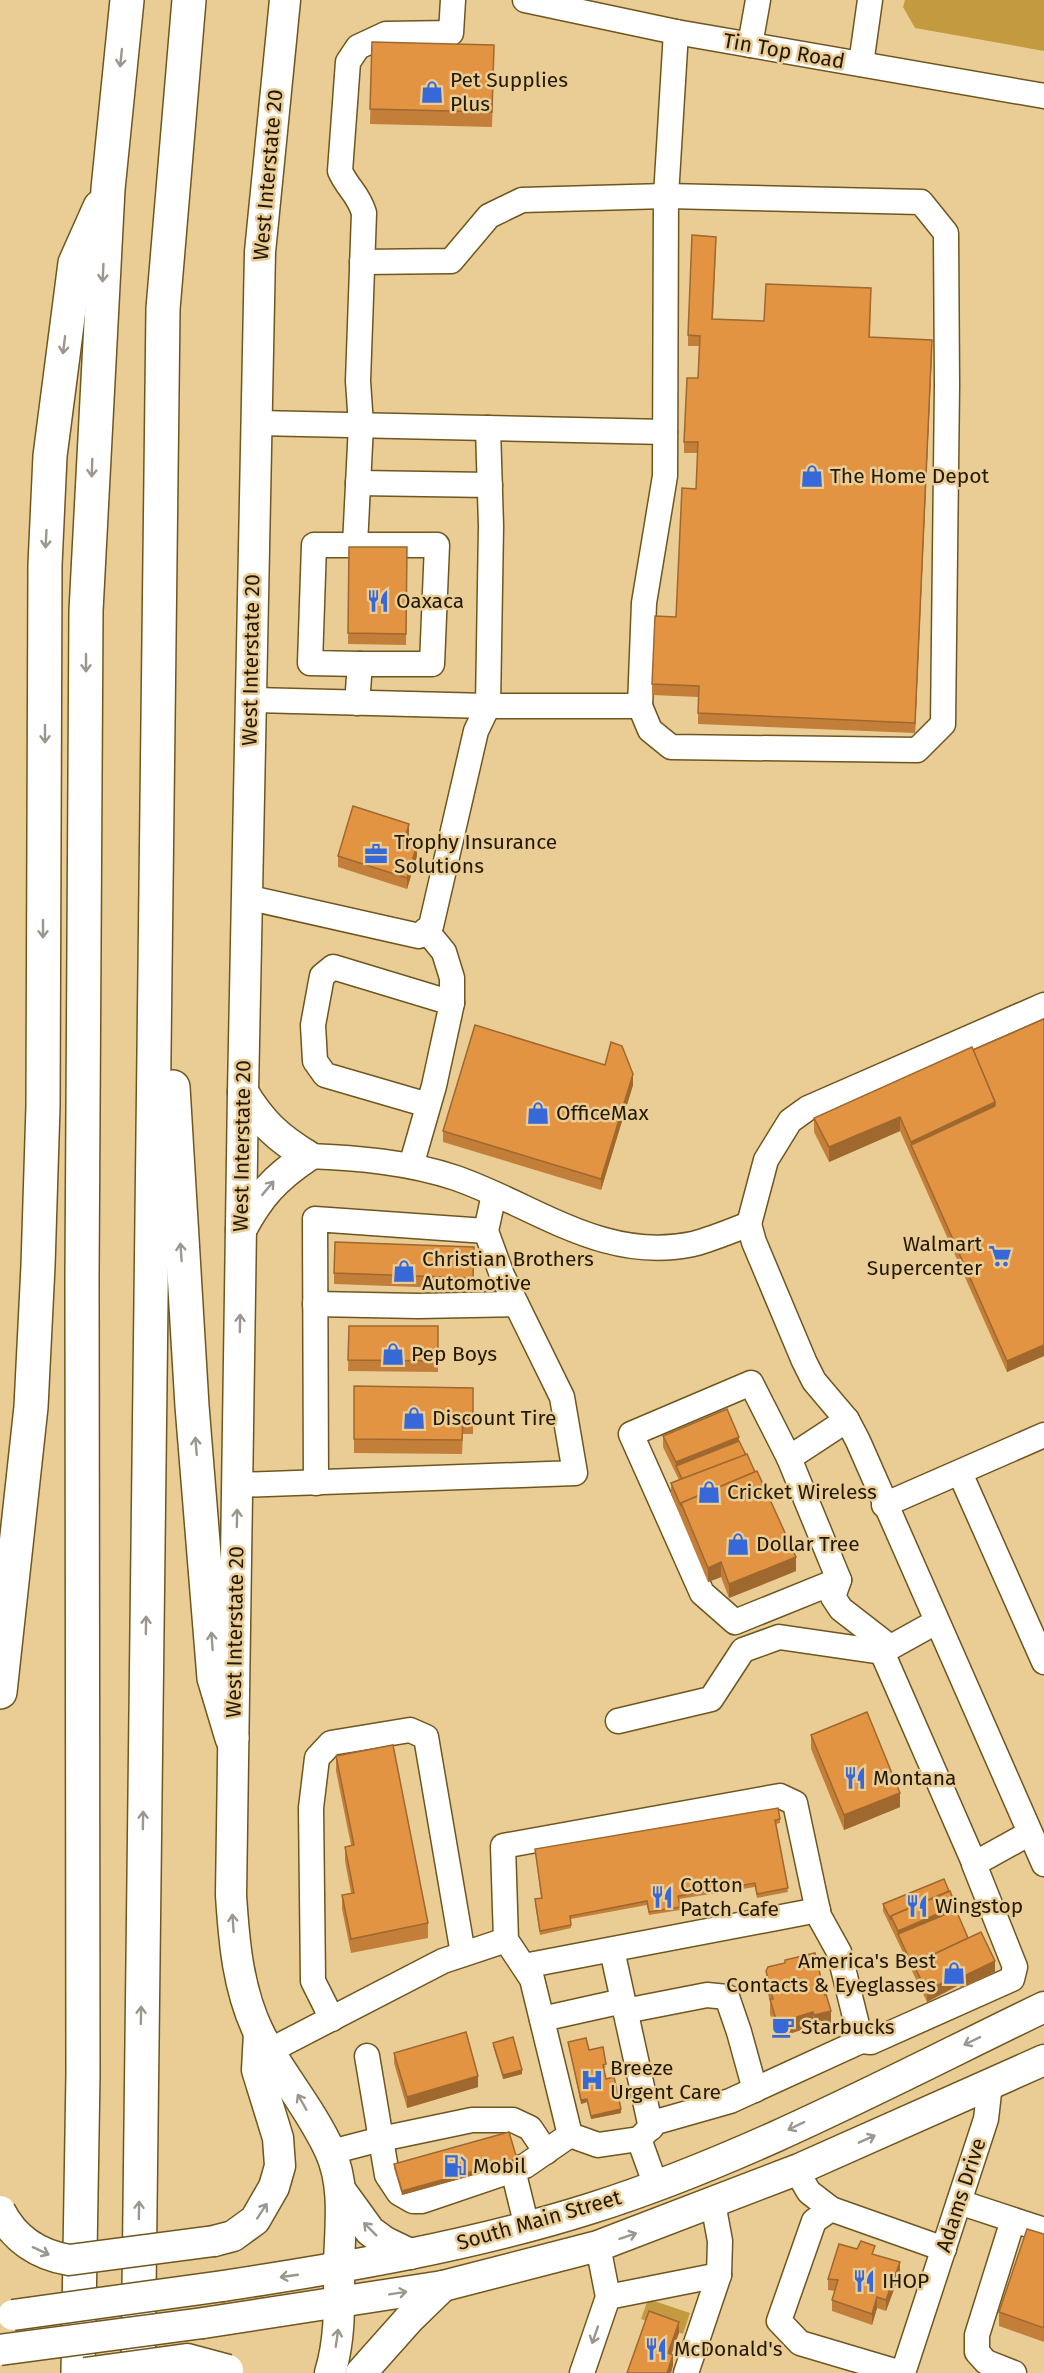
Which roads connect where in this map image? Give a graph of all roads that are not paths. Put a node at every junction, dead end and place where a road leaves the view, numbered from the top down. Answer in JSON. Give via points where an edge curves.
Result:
{"nodes":[{"id":1,"x":127,"y":0,"type":"edge"},
{"id":2,"x":285,"y":0,"type":"edge"},
{"id":3,"x":453,"y":0,"type":"edge"},
{"id":4,"x":529,"y":0,"type":"edge"},
{"id":5,"x":758,"y":0,"type":"edge"},
{"id":6,"x":870,"y":0,"type":"edge"},
{"id":7,"x":188,"y":7,"type":"edge"},
{"id":8,"x":676,"y":32,"type":"junction"},
{"id":9,"x":750,"y":45,"type":"junction"},
{"id":10,"x":861,"y":64,"type":"junction"},
{"id":11,"x":1044,"y":96,"type":"edge"},
{"id":12,"x":108,"y":189,"type":"junction"},
{"id":13,"x":666,"y":196,"type":"junction"},
{"id":14,"x":362,"y":262,"type":"junction"},
{"id":15,"x":257,"y":423,"type":"junction"},
{"id":16,"x":361,"y":425,"type":"junction"},
{"id":17,"x":488,"y":428,"type":"junction"},
{"id":18,"x":664,"y":432,"type":"junction"},
{"id":19,"x":358,"y":483,"type":"junction"},
{"id":20,"x":490,"y":485,"type":"junction"},
{"id":21,"x":355,"y":545,"type":"junction"},
{"id":22,"x":360,"y":664,"type":"junction"},
{"id":23,"x":250,"y":700,"type":"junction"},
{"id":24,"x":357,"y":703,"type":"junction"},
{"id":25,"x":488,"y":706,"type":"junction"},
{"id":26,"x":640,"y":706,"type":"junction"},
{"id":27,"x":246,"y":897,"type":"junction"},
{"id":28,"x":154,"y":909,"type":"junction"},
{"id":29,"x":426,"y":930,"type":"junction"},
{"id":30,"x":452,"y":1004,"type":"junction"},
{"id":31,"x":1044,"y":1005,"type":"edge"},
{"id":32,"x":243,"y":1092,"type":"junction"},
{"id":33,"x":428,"y":1105,"type":"junction"},
{"id":34,"x":308,"y":1156,"type":"junction"},
{"id":35,"x":411,"y":1166,"type":"junction"},
{"id":36,"x":494,"y":1194,"type":"junction"},
{"id":37,"x":749,"y":1224,"type":"junction"},
{"id":38,"x":242,"y":1230,"type":"junction"},
{"id":39,"x":486,"y":1231,"type":"junction"},
{"id":40,"x":315,"y":1304,"type":"junction"},
{"id":41,"x":516,"y":1304,"type":"junction"},
{"id":42,"x":847,"y":1420,"type":"junction"},
{"id":43,"x":1044,"y":1435,"type":"edge"},
{"id":44,"x":789,"y":1458,"type":"junction"},
{"id":45,"x":960,"y":1473,"type":"junction"},
{"id":46,"x":316,"y":1483,"type":"junction"},
{"id":47,"x":238,"y":1485,"type":"junction"},
{"id":48,"x":884,"y":1505,"type":"junction"},
{"id":49,"x":839,"y":1580,"type":"junction"},
{"id":50,"x":936,"y":1622,"type":"junction"},
{"id":51,"x":886,"y":1649,"type":"junction"},
{"id":52,"x":1044,"y":1662,"type":"edge"},
{"id":53,"x":0,"y":1692,"type":"edge"},
{"id":54,"x":618,"y":1721,"type":"dead end"},
{"id":55,"x":232,"y":1738,"type":"junction"},
{"id":56,"x":1030,"y":1833,"type":"junction"},
{"id":57,"x":1044,"y":1864,"type":"edge"},
{"id":58,"x":975,"y":1865,"type":"junction"},
{"id":59,"x":818,"y":1910,"type":"junction"},
{"id":60,"x":506,"y":1940,"type":"junction"},
{"id":61,"x":612,"y":1950,"type":"junction"},
{"id":62,"x":463,"y":1954,"type":"junction"},
{"id":63,"x":524,"y":1966,"type":"junction"},
{"id":64,"x":624,"y":2006,"type":"junction"},
{"id":65,"x":1044,"y":2007,"type":"edge"},
{"id":66,"x":332,"y":2019,"type":"junction"},
{"id":67,"x":542,"y":2019,"type":"junction"},
{"id":68,"x":1044,"y":2025,"type":"edge"},
{"id":69,"x":861,"y":2041,"type":"junction"},
{"id":70,"x":264,"y":2042,"type":"junction"},
{"id":71,"x":367,"y":2056,"type":"dead end"},
{"id":72,"x":1044,"y":2060,"type":"edge"},
{"id":73,"x":990,"y":2084,"type":"junction"},
{"id":74,"x":755,"y":2090,"type":"junction"},
{"id":75,"x":645,"y":2133,"type":"junction"},
{"id":76,"x":570,"y":2135,"type":"junction"},
{"id":77,"x":381,"y":2139,"type":"junction"},
{"id":78,"x":331,"y":2152,"type":"junction"},
{"id":79,"x":546,"y":2152,"type":"junction"},
{"id":80,"x":513,"y":2170,"type":"junction"},
{"id":81,"x":796,"y":2170,"type":"junction"},
{"id":82,"x":656,"y":2186,"type":"junction"},
{"id":83,"x":341,"y":2191,"type":"junction"},
{"id":84,"x":959,"y":2202,"type":"junction"},
{"id":85,"x":713,"y":2203,"type":"junction"},
{"id":86,"x":831,"y":2209,"type":"junction"},
{"id":87,"x":0,"y":2211,"type":"edge"},
{"id":88,"x":1013,"y":2220,"type":"junction"},
{"id":89,"x":527,"y":2227,"type":"junction"},
{"id":90,"x":1044,"y":2230,"type":"edge"},
{"id":91,"x":598,"y":2246,"type":"junction"},
{"id":92,"x":944,"y":2249,"type":"junction"},
{"id":93,"x":410,"y":2254,"type":"junction"},
{"id":94,"x":339,"y":2268,"type":"junction"},
{"id":95,"x":719,"y":2275,"type":"junction"},
{"id":96,"x":443,"y":2286,"type":"junction"},
{"id":97,"x":608,"y":2297,"type":"junction"},
{"id":98,"x":711,"y":2298,"type":"junction"},
{"id":99,"x":340,"y":2302,"type":"junction"},
{"id":100,"x":0,"y":2316,"type":"edge"},
{"id":101,"x":0,"y":2350,"type":"edge"},
{"id":102,"x":231,"y":2372,"type":"edge"},
{"id":103,"x":584,"y":2372,"type":"edge"},
{"id":104,"x":78,"y":2373,"type":"edge"},
{"id":105,"x":85,"y":2373,"type":"edge"},
{"id":106,"x":138,"y":2373,"type":"edge"},
{"id":107,"x":330,"y":2373,"type":"edge"},
{"id":108,"x":361,"y":2373,"type":"edge"},
{"id":109,"x":679,"y":2373,"type":"edge"},
{"id":110,"x":686,"y":2373,"type":"edge"},
{"id":111,"x":902,"y":2373,"type":"edge"},
{"id":112,"x":1014,"y":2373,"type":"edge"}],
"edges":[{"from":1,"to":12,"type":"highway","one_way":true},
{"from":2,"to":15,"type":"main road","name":"West Interstate 20","via":[[260,252]]},
{"from":3,"to":14,"type":"street","via":[[451,33],[386,34],[358,47],[348,62],[340,171],[359,198],[364,213]]},
{"from":4,"to":8,"type":"street","name":"Tin Top Road"},
{"from":5,"to":9,"type":"street"},
{"from":6,"to":10,"type":"street"},
{"from":7,"to":28,"type":"highway","via":[[163,309]]},
{"from":8,"to":9,"type":"street","name":"Tin Top Road"},
{"from":8,"to":13,"type":"street"},
{"from":9,"to":10,"type":"street","name":"Tin Top Road"},
{"from":10,"to":11,"type":"street","name":"Tin Top Road"},
{"from":12,"to":53,"type":"highway","one_way":true,"via":[[75,263],[50,456],[45,565],[44,1106],[38,1266],[32,1407]]},
{"from":12,"to":104,"type":"highway","one_way":true,"via":[[86,611],[83,2074]]},
{"from":13,"to":14,"type":"street","via":[[522,200],[489,216],[451,261]]},
{"from":13,"to":18,"type":"street"},
{"from":13,"to":26,"type":"street","via":[[921,202],[946,233],[943,724],[918,750],[682,748],[670,747],[650,730]]},
{"from":14,"to":16,"type":"street","via":[[358,381]]},
{"from":15,"to":16,"type":"street"},
{"from":15,"to":23,"type":"main road","name":"West Interstate 20"},
{"from":16,"to":17,"type":"street"},
{"from":16,"to":19,"type":"street"},
{"from":17,"to":18,"type":"street"},
{"from":17,"to":20,"type":"street"},
{"from":18,"to":26,"type":"street","via":[[665,476],[644,603]]},
{"from":19,"to":20,"type":"street"},
{"from":19,"to":21,"type":"street"},
{"from":20,"to":25,"type":"street"},
{"from":21,"to":22,"type":"street","via":[[314,545],[310,663]]},
{"from":21,"to":22,"type":"street","via":[[437,545],[432,664]]},
{"from":22,"to":24,"type":"street"},
{"from":23,"to":24,"type":"street"},
{"from":23,"to":27,"type":"main road","name":"West Interstate 20"},
{"from":24,"to":25,"type":"street"},
{"from":25,"to":26,"type":"street"},
{"from":25,"to":29,"type":"street","via":[[476,731],[431,926]]},
{"from":27,"to":29,"type":"street","via":[[419,936]]},
{"from":27,"to":32,"type":"main road","name":"West Interstate 20"},
{"from":55,"to":28,"type":"highway","one_way":true,"via":[[214,1678],[192,1406],[174,1118],[172,955]]},
{"from":106,"to":28,"type":"highway","one_way":true},
{"from":29,"to":30,"type":"street","via":[[444,952],[452,978]]},
{"from":30,"to":33,"type":"street"},
{"from":30,"to":33,"type":"street","via":[[333,967],[322,976],[313,1025],[315,1061],[325,1075]]},
{"from":31,"to":37,"type":"street","via":[[808,1108],[790,1121],[766,1160]]},
{"from":32,"to":34,"type":"main road","via":[[271,1131]]},
{"from":32,"to":38,"type":"main road","name":"West Interstate 20"},
{"from":33,"to":35,"type":"street"},
{"from":34,"to":35,"type":"street"},
{"from":38,"to":34,"type":"main road","one_way":true,"via":[[256,1203],[274,1181]]},
{"from":35,"to":36,"type":"street","via":[[457,1178]]},
{"from":36,"to":37,"type":"street","via":[[584,1235],[620,1245],[693,1244]]},
{"from":36,"to":39,"type":"street"},
{"from":37,"to":42,"type":"street","via":[[804,1361],[814,1381]]},
{"from":47,"to":38,"type":"main road","name":"West Interstate 20","one_way":true},
{"from":39,"to":40,"type":"street","via":[[315,1219]]},
{"from":39,"to":41,"type":"street"},
{"from":40,"to":41,"type":"street"},
{"from":40,"to":46,"type":"street"},
{"from":41,"to":46,"type":"street","via":[[562,1397],[575,1473]]},
{"from":42,"to":44,"type":"street"},
{"from":42,"to":48,"type":"street"},
{"from":43,"to":45,"type":"street"},
{"from":44,"to":49,"type":"street"},
{"from":44,"to":49,"type":"street","via":[[752,1383],[631,1434],[702,1593],[735,1622]]},
{"from":45,"to":48,"type":"street"},
{"from":45,"to":52,"type":"street"},
{"from":46,"to":47,"type":"street"},
{"from":55,"to":47,"type":"main road","name":"West Interstate 20","one_way":true},
{"from":48,"to":50,"type":"street"},
{"from":49,"to":51,"type":"street","via":[[833,1597],[841,1609]]},
{"from":50,"to":51,"type":"street"},
{"from":50,"to":56,"type":"street"},
{"from":51,"to":54,"type":"street","via":[[779,1637],[743,1650],[711,1699]]},
{"from":51,"to":58,"type":"street"},
{"from":70,"to":55,"type":"main road","name":"West Interstate 20","one_way":true,"via":[[245,2000],[235,1946],[231,1895]]},
{"from":56,"to":57,"type":"street"},
{"from":56,"to":58,"type":"street"},
{"from":58,"to":69,"type":"street","via":[[1015,1967],[1012,1979],[872,2042]]},
{"from":59,"to":60,"type":"street","via":[[795,1803],[780,1796],[503,1846]]},
{"from":59,"to":61,"type":"street"},
{"from":59,"to":69,"type":"street","via":[[839,1952]]},
{"from":60,"to":62,"type":"street"},
{"from":60,"to":63,"type":"street"},
{"from":61,"to":63,"type":"street"},
{"from":61,"to":64,"type":"street"},
{"from":62,"to":66,"type":"street"},
{"from":62,"to":66,"type":"street","via":[[426,1737],[410,1730],[330,1743],[317,1758],[311,1808],[313,1981]]},
{"from":63,"to":67,"type":"street","via":[[532,1979]]},
{"from":64,"to":67,"type":"street"},
{"from":64,"to":74,"type":"street","via":[[707,1995],[727,1997]]},
{"from":64,"to":75,"type":"street"},
{"from":65,"to":82,"type":"main road","name":"South Main Street","one_way":true,"via":[[780,2133]]},
{"from":66,"to":70,"type":"street"},
{"from":67,"to":76,"type":"street"},
{"from":68,"to":73,"type":"main road","via":[[1005,2044]]},
{"from":69,"to":74,"type":"street"},
{"from":78,"to":70,"type":"main road","name":"West Interstate 20","one_way":true},
{"from":87,"to":70,"type":"main road","one_way":true,"bridge":true,"via":[[26,2243],[69,2260],[233,2236],[255,2220],[268,2200],[280,2166],[278,2138],[257,2070]]},
{"from":71,"to":77,"type":"street"},
{"from":72,"to":73,"type":"main road","name":"South Main Street"},
{"from":81,"to":73,"type":"main road","name":"South Main Street","one_way":true},
{"from":73,"to":84,"type":"street","name":"Adams Drive","via":[[988,2109]]},
{"from":74,"to":75,"type":"street","via":[[656,2122]]},
{"from":75,"to":76,"type":"street","via":[[598,2145]]},
{"from":75,"to":82,"type":"street"},
{"from":76,"to":79,"type":"street"},
{"from":77,"to":78,"type":"street"},
{"from":77,"to":79,"type":"street","via":[[472,2120],[513,2120],[530,2128]]},
{"from":77,"to":80,"type":"street","via":[[387,2175],[399,2193],[413,2201]]},
{"from":78,"to":83,"type":"main road","name":"West Interstate 20"},
{"from":79,"to":80,"type":"street"},
{"from":80,"to":89,"type":"street"},
{"from":81,"to":85,"type":"main road","name":"South Main Street"},
{"from":81,"to":86,"type":"street","via":[[808,2192]]},
{"from":82,"to":89,"type":"main road","name":"South Main Street"},
{"from":93,"to":83,"type":"main road","one_way":true,"via":[[370,2231]]},
{"from":83,"to":94,"type":"main road","name":"West Interstate 20"},
{"from":84,"to":88,"type":"street"},
{"from":84,"to":92,"type":"street","name":"Adams Drive"},
{"from":91,"to":85,"type":"main road","name":"South Main Street","one_way":true},
{"from":85,"to":95,"type":"street","via":[[720,2241]]},
{"from":86,"to":92,"type":"street"},
{"from":86,"to":111,"type":"street","via":[[814,2222],[779,2320],[800,2343]]},
{"from":88,"to":90,"type":"street"},
{"from":88,"to":112,"type":"street","via":[[976,2335],[977,2352],[986,2362]]},
{"from":89,"to":93,"type":"main road","name":"South Main Street"},
{"from":91,"to":96,"type":"main road","name":"South Main Street"},
{"from":91,"to":97,"type":"street"},
{"from":92,"to":111,"type":"street","name":"Adams Drive"},
{"from":93,"to":94,"type":"main road","name":"South Main Street"},
{"from":94,"to":99,"type":"main road","name":"West Interstate 20"},
{"from":94,"to":100,"type":"main road","name":"South Main Street","one_way":true,"bridge":true},
{"from":95,"to":97,"type":"street"},
{"from":95,"to":98,"type":"street"},
{"from":99,"to":96,"type":"main road","name":"South Main Street","one_way":true},
{"from":96,"to":108,"type":"main road"},
{"from":97,"to":103,"type":"street","one_way":true},
{"from":98,"to":109,"type":"street","via":[[700,2309]]},
{"from":98,"to":110,"type":"street"},
{"from":99,"to":101,"type":"main road","name":"South Main Street","bridge":true},
{"from":107,"to":99,"type":"main road","name":"West Interstate 20","one_way":true},
{"from":102,"to":105,"type":"main road","bridge":true,"via":[[187,2360]]}]}
